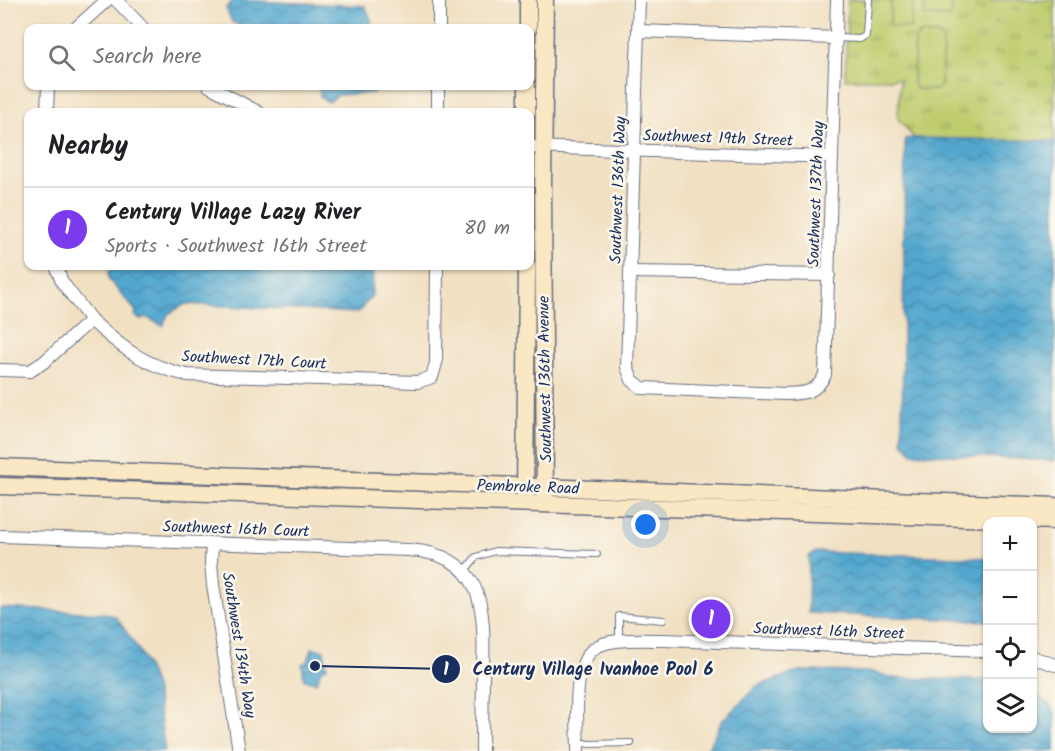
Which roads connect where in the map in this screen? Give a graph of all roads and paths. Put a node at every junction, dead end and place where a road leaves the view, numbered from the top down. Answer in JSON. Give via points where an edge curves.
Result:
{"nodes":[{"id":1,"x":107,"y":0,"type":"edge"},
{"id":2,"x":116,"y":0,"type":"edge"},
{"id":3,"x":439,"y":0,"type":"edge"},
{"id":4,"x":528,"y":0,"type":"edge"},
{"id":5,"x":545,"y":0,"type":"edge"},
{"id":6,"x":639,"y":0,"type":"edge"},
{"id":7,"x":837,"y":0,"type":"edge"},
{"id":8,"x":868,"y":0,"type":"edge"},
{"id":9,"x":80,"y":24,"type":"edge"},
{"id":10,"x":139,"y":24,"type":"edge"},
{"id":11,"x":438,"y":24,"type":"edge"},
{"id":12,"x":528,"y":24,"type":"edge"},
{"id":13,"x":639,"y":31,"type":"junction"},
{"id":14,"x":836,"y":38,"type":"junction"},
{"id":15,"x":48,"y":90,"type":"edge"},
{"id":16,"x":217,"y":90,"type":"edge"},
{"id":17,"x":438,"y":90,"type":"edge"},
{"id":18,"x":527,"y":90,"type":"edge"},
{"id":19,"x":46,"y":108,"type":"edge"},
{"id":20,"x":250,"y":108,"type":"edge"},
{"id":21,"x":438,"y":108,"type":"edge"},
{"id":22,"x":527,"y":108,"type":"edge"},
{"id":23,"x":536,"y":147,"type":"edge"},
{"id":24,"x":634,"y":150,"type":"junction"},
{"id":25,"x":832,"y":157,"type":"junction"},
{"id":26,"x":58,"y":270,"type":"edge"},
{"id":27,"x":436,"y":270,"type":"edge"},
{"id":28,"x":527,"y":270,"type":"edge"},
{"id":29,"x":630,"y":272,"type":"junction"},
{"id":30,"x":829,"y":275,"type":"junction"},
{"id":31,"x":91,"y":320,"type":"junction"},
{"id":32,"x":0,"y":370,"type":"edge"},
{"id":33,"x":819,"y":387,"type":"joint"},
{"id":34,"x":0,"y":467,"type":"edge"},
{"id":35,"x":0,"y":486,"type":"edge"},
{"id":36,"x":525,"y":486,"type":"junction"},
{"id":37,"x":546,"y":486,"type":"junction"},
{"id":38,"x":525,"y":504,"type":"junction"},
{"id":39,"x":545,"y":505,"type":"junction"},
{"id":40,"x":1055,"y":506,"type":"edge"},
{"id":41,"x":1055,"y":521,"type":"edge"},
{"id":42,"x":0,"y":536,"type":"edge"},
{"id":43,"x":212,"y":543,"type":"junction"},
{"id":44,"x":597,"y":554,"type":"dead end"},
{"id":45,"x":464,"y":572,"type":"junction"},
{"id":46,"x":663,"y":620,"type":"dead end"},
{"id":47,"x":619,"y":641,"type":"junction"},
{"id":48,"x":983,"y":651,"type":"edge"},
{"id":49,"x":1037,"y":659,"type":"edge"},
{"id":50,"x":1055,"y":665,"type":"edge"},
{"id":51,"x":631,"y":743,"type":"dead end"},
{"id":52,"x":578,"y":747,"type":"edge"},
{"id":53,"x":239,"y":751,"type":"edge"},
{"id":54,"x":482,"y":751,"type":"edge"}],
"edges":[{"from":1,"to":9,"type":"street"},
{"from":2,"to":10,"type":"street"},
{"from":3,"to":11,"type":"street"},
{"from":4,"to":12,"type":"main road"},
{"from":5,"to":23,"type":"main road","name":"Southwest 136th Avenue"},
{"from":6,"to":13,"type":"street","name":"Southwest 136th Way"},
{"from":7,"to":14,"type":"street","name":"Southwest 137th Way"},
{"from":8,"to":14,"type":"lane","via":[[866,34],[860,39]]},
{"from":13,"to":14,"type":"street"},
{"from":13,"to":24,"type":"street","name":"Southwest 136th Way"},
{"from":14,"to":25,"type":"street","name":"Southwest 137th Way"},
{"from":15,"to":19,"type":"street"},
{"from":16,"to":20,"type":"street"},
{"from":17,"to":21,"type":"street"},
{"from":18,"to":22,"type":"main road"},
{"from":23,"to":24,"type":"street","name":"Southwest 19th Street"},
{"from":23,"to":37,"type":"main road","name":"Southwest 136th Avenue"},
{"from":24,"to":25,"type":"street","name":"Southwest 19th Street"},
{"from":24,"to":29,"type":"street","name":"Southwest 136th Way"},
{"from":25,"to":30,"type":"street","name":"Southwest 137th Way"},
{"from":26,"to":31,"type":"street","name":"Southwest 17th Court"},
{"from":27,"to":31,"type":"street","name":"Southwest 17th Court","via":[[436,363],[432,377],[418,382],[187,375],[163,369],[121,347]]},
{"from":28,"to":36,"type":"main road","name":"Southwest 136th Avenue"},
{"from":29,"to":30,"type":"street"},
{"from":29,"to":33,"type":"street","name":"Southwest 136th Way","via":[[627,368],[632,380],[642,388],[785,394]]},
{"from":30,"to":33,"type":"street","name":"Southwest 137th Way","via":[[825,375]]},
{"from":31,"to":32,"type":"street","via":[[30,371]]},
{"from":34,"to":36,"type":"main road","name":"Pembroke Road"},
{"from":35,"to":38,"type":"main road","name":"Pembroke Road"},
{"from":36,"to":37,"type":"main road","name":"Pembroke Road"},
{"from":36,"to":38,"type":"main road","name":"Southwest 136th Avenue"},
{"from":37,"to":39,"type":"main road","name":"Southwest 136th Avenue"},
{"from":37,"to":40,"type":"main road","name":"Pembroke Road"},
{"from":38,"to":39,"type":"main road","name":"Pembroke Road"},
{"from":39,"to":41,"type":"main road","name":"Pembroke Road"},
{"from":42,"to":43,"type":"street","name":"Southwest 16th Court"},
{"from":43,"to":45,"type":"street","name":"Southwest 16th Court","via":[[421,550],[442,555]]},
{"from":43,"to":53,"type":"street","name":"Southwest 134th Way","via":[[213,585]]},
{"from":44,"to":45,"type":"lane","via":[[495,551],[476,557]]},
{"from":45,"to":54,"type":"street","via":[[477,592],[483,614]]},
{"from":46,"to":47,"type":"lane","via":[[619,616]]},
{"from":47,"to":48,"type":"street","name":"Southwest 16th Street"},
{"from":47,"to":52,"type":"street","name":"Southwest 16th Street","via":[[598,646],[585,658],[579,674]]},
{"from":49,"to":50,"type":"street"},
{"from":51,"to":52,"type":"lane"}]}
